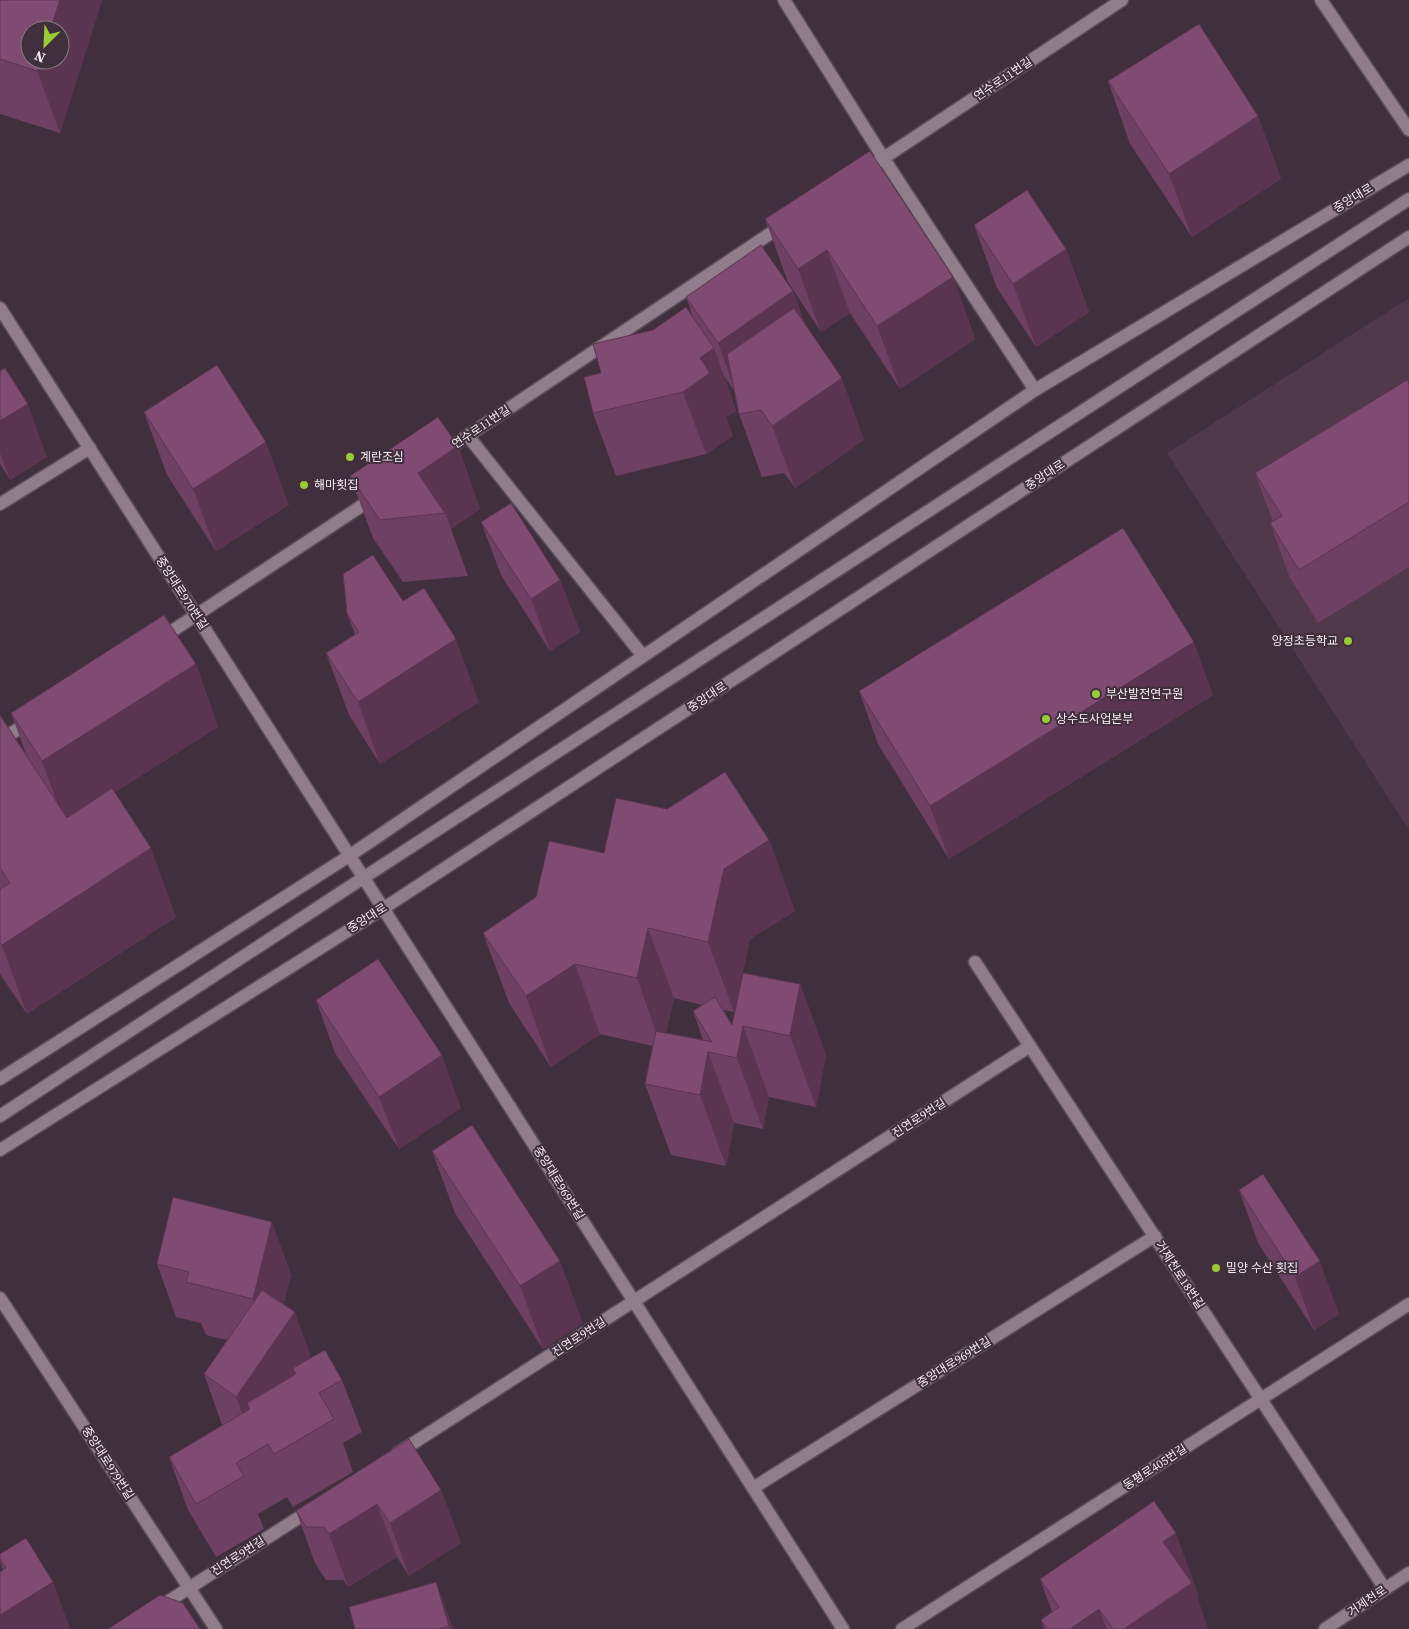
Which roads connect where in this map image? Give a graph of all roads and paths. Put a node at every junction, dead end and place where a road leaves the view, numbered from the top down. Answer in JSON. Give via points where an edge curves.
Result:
{"nodes":[{"id":1,"x":784,"y":0,"type":"edge"},
{"id":2,"x":1122,"y":0,"type":"edge"},
{"id":3,"x":1321,"y":0,"type":"edge"},
{"id":4,"x":1409,"y":130,"type":"edge"},
{"id":5,"x":884,"y":159,"type":"junction"},
{"id":6,"x":1409,"y":165,"type":"edge"},
{"id":7,"x":850,"y":181,"type":"edge"},
{"id":8,"x":1409,"y":199,"type":"edge"},
{"id":9,"x":792,"y":220,"type":"edge"},
{"id":10,"x":1409,"y":237,"type":"edge"},
{"id":11,"x":0,"y":308,"type":"edge"},
{"id":12,"x":1035,"y":390,"type":"junction"},
{"id":13,"x":468,"y":436,"type":"junction"},
{"id":14,"x":90,"y":448,"type":"junction"},
{"id":15,"x":435,"y":457,"type":"edge"},
{"id":16,"x":386,"y":490,"type":"edge"},
{"id":17,"x":0,"y":504,"type":"edge"},
{"id":18,"x":197,"y":616,"type":"junction"},
{"id":19,"x":148,"y":647,"type":"edge"},
{"id":20,"x":643,"y":656,"type":"junction"},
{"id":21,"x":41,"y":714,"type":"edge"},
{"id":22,"x":0,"y":740,"type":"edge"},
{"id":23,"x":349,"y":856,"type":"junction"},
{"id":24,"x":363,"y":878,"type":"junction"},
{"id":25,"x":384,"y":908,"type":"junction"},
{"id":26,"x":976,"y":962,"type":"dead end"},
{"id":27,"x":1030,"y":1046,"type":"junction"},
{"id":28,"x":0,"y":1080,"type":"edge"},
{"id":29,"x":0,"y":1116,"type":"edge"},
{"id":30,"x":0,"y":1150,"type":"edge"},
{"id":31,"x":1154,"y":1236,"type":"junction"},
{"id":32,"x":0,"y":1298,"type":"edge"},
{"id":33,"x":635,"y":1302,"type":"junction"},
{"id":34,"x":1409,"y":1304,"type":"edge"},
{"id":35,"x":1261,"y":1399,"type":"junction"},
{"id":36,"x":391,"y":1458,"type":"edge"},
{"id":37,"x":753,"y":1488,"type":"junction"},
{"id":38,"x":324,"y":1501,"type":"edge"},
{"id":39,"x":1409,"y":1573,"type":"edge"},
{"id":40,"x":189,"y":1587,"type":"junction"},
{"id":41,"x":1385,"y":1589,"type":"junction"},
{"id":42,"x":150,"y":1613,"type":"edge"},
{"id":43,"x":216,"y":1629,"type":"edge"},
{"id":44,"x":843,"y":1629,"type":"edge"},
{"id":45,"x":902,"y":1629,"type":"edge"},
{"id":46,"x":1325,"y":1629,"type":"edge"}],
"edges":[{"from":1,"to":5,"type":"street"},
{"from":2,"to":5,"type":"street","name":"연수로11번길"},
{"from":3,"to":4,"type":"street"},
{"from":5,"to":7,"type":"street","name":"연수로11번길"},
{"from":5,"to":12,"type":"street"},
{"from":6,"to":12,"type":"street","name":"중앙대로"},
{"from":8,"to":24,"type":"street"},
{"from":9,"to":13,"type":"street","name":"연수로11번길"},
{"from":10,"to":25,"type":"street","name":"중앙대로"},
{"from":11,"to":14,"type":"street","name":"중앙대로970번길"},
{"from":12,"to":20,"type":"street","name":"중앙대로"},
{"from":13,"to":15,"type":"street","name":"연수로11번길"},
{"from":13,"to":20,"type":"street"},
{"from":14,"to":17,"type":"street"},
{"from":14,"to":18,"type":"street","name":"중앙대로970번길"},
{"from":16,"to":18,"type":"street"},
{"from":18,"to":19,"type":"street"},
{"from":18,"to":23,"type":"street","name":"중앙대로970번길"},
{"from":20,"to":23,"type":"street","name":"중앙대로"},
{"from":21,"to":22,"type":"street"},
{"from":23,"to":24,"type":"street","name":"중앙대로970번길"},
{"from":23,"to":28,"type":"street","name":"중앙대로"},
{"from":24,"to":25,"type":"street","name":"중앙대로969번길"},
{"from":24,"to":29,"type":"street"},
{"from":25,"to":30,"type":"street","name":"중앙대로"},
{"from":25,"to":33,"type":"street","name":"중앙대로969번길"},
{"from":26,"to":27,"type":"street","name":"거제천로18번길"},
{"from":27,"to":31,"type":"street","name":"거제천로18번길"},
{"from":27,"to":33,"type":"street","name":"진연로9번길"},
{"from":31,"to":35,"type":"street","name":"거제천로18번길"},
{"from":31,"to":37,"type":"street","name":"중앙대로969번길"},
{"from":32,"to":40,"type":"street","name":"중앙대로979번길"},
{"from":33,"to":36,"type":"street","name":"진연로9번길"},
{"from":33,"to":37,"type":"street","name":"중앙대로969번길"},
{"from":34,"to":35,"type":"street","name":"동평로405번길"},
{"from":35,"to":41,"type":"street","name":"거제천로18번길"},
{"from":35,"to":45,"type":"street","name":"동평로405번길"},
{"from":37,"to":44,"type":"street","name":"중앙대로969번길"},
{"from":38,"to":40,"type":"street","name":"진연로9번길"},
{"from":39,"to":41,"type":"street","name":"거제천로"},
{"from":40,"to":42,"type":"street","name":"진연로9번길"},
{"from":40,"to":43,"type":"street","name":"중앙대로979번길"},
{"from":41,"to":46,"type":"street","name":"거제천로"}]}
